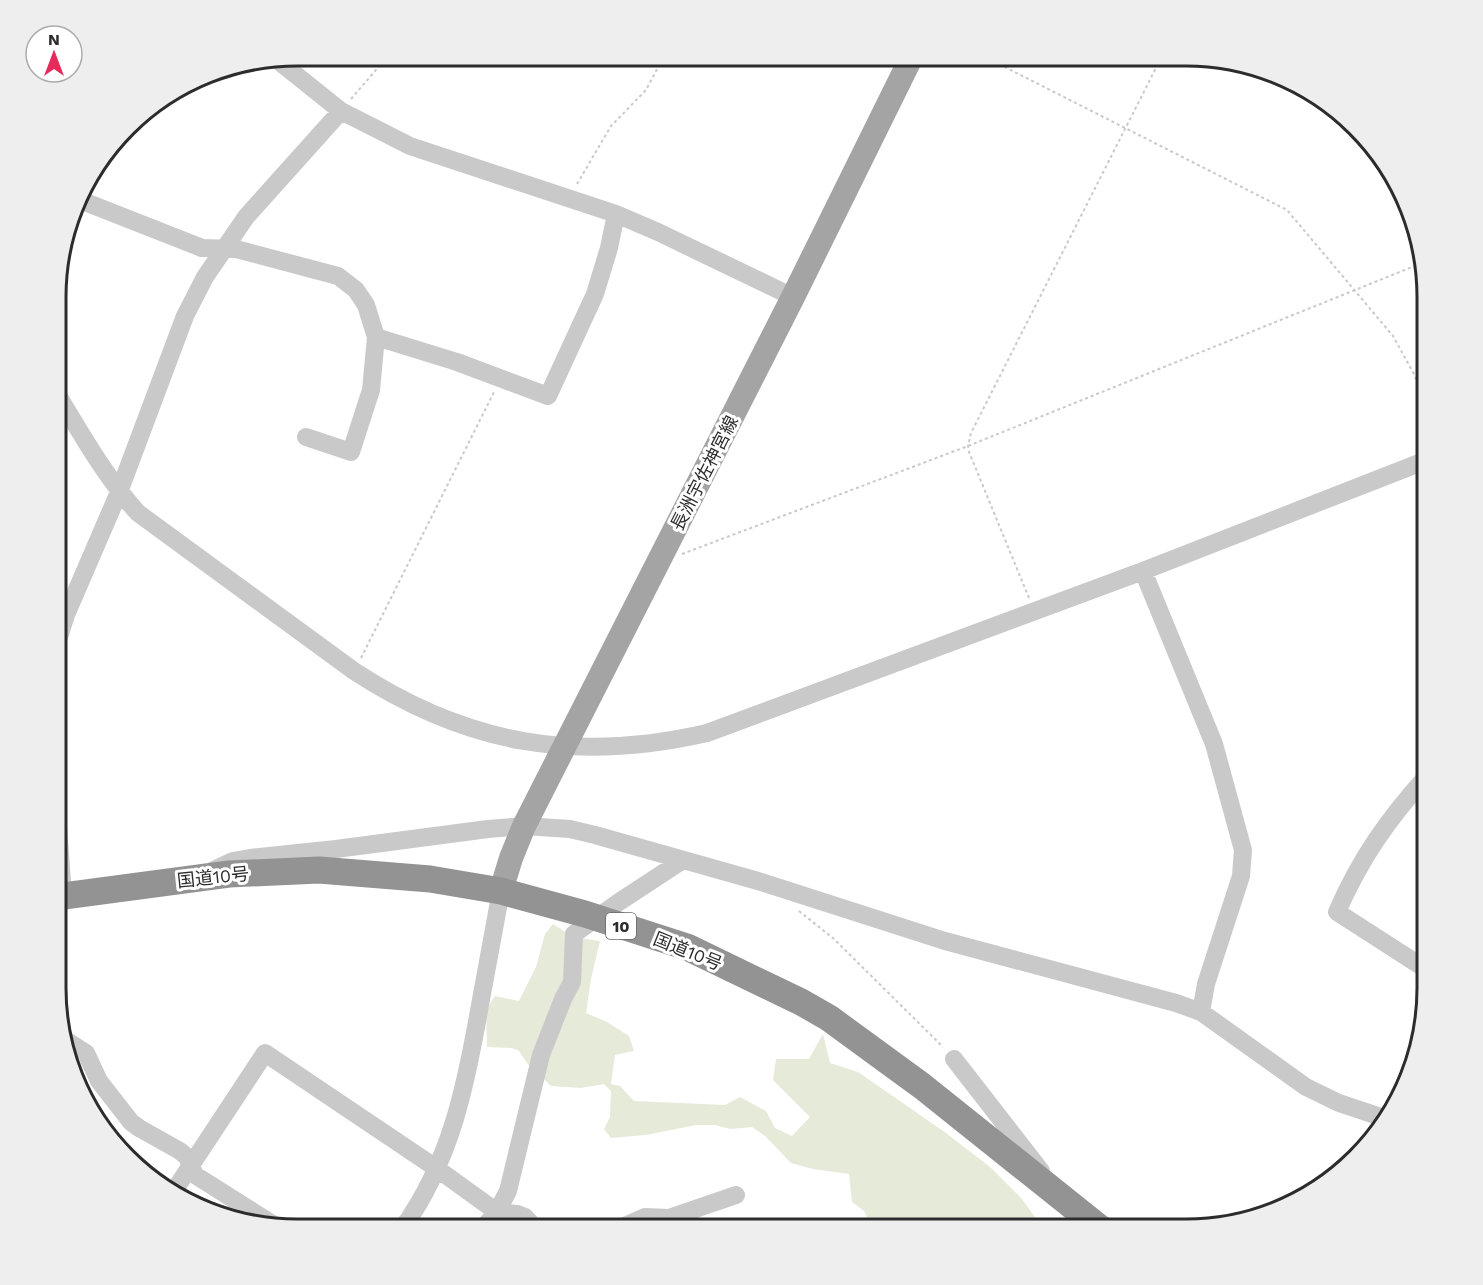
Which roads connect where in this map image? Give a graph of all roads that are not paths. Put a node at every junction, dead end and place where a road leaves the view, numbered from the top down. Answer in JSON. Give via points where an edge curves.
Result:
{"nodes":[{"id":1,"x":285,"y":66,"type":"edge"},
{"id":2,"x":907,"y":66,"type":"edge"},
{"id":3,"x":341,"y":111,"type":"junction"},
{"id":4,"x":87,"y":203,"type":"edge"},
{"id":5,"x":616,"y":214,"type":"junction"},
{"id":6,"x":224,"y":249,"type":"junction"},
{"id":7,"x":793,"y":297,"type":"junction"},
{"id":8,"x":376,"y":337,"type":"junction"},
{"id":9,"x":66,"y":408,"type":"edge"},
{"id":10,"x":306,"y":437,"type":"dead end"},
{"id":11,"x":1417,"y":464,"type":"edge"},
{"id":12,"x":119,"y":492,"type":"junction"},
{"id":13,"x":1143,"y":571,"type":"junction"},
{"id":14,"x":66,"y":615,"type":"edge"},
{"id":15,"x":566,"y":747,"type":"junction"},
{"id":16,"x":1417,"y":788,"type":"edge"},
{"id":17,"x":524,"y":826,"type":"junction"},
{"id":18,"x":684,"y":860,"type":"junction"},
{"id":19,"x":198,"y":878,"type":"junction"},
{"id":20,"x":501,"y":891,"type":"junction"},
{"id":21,"x":66,"y":896,"type":"edge"},
{"id":22,"x":1417,"y":963,"type":"edge"},
{"id":23,"x":1201,"y":1012,"type":"junction"},
{"id":24,"x":73,"y":1043,"type":"edge"},
{"id":25,"x":954,"y":1059,"type":"road end"},
{"id":26,"x":1379,"y":1116,"type":"edge"},
{"id":27,"x":190,"y":1167,"type":"junction"},
{"id":28,"x":436,"y":1168,"type":"junction"},
{"id":29,"x":177,"y":1186,"type":"edge"},
{"id":30,"x":1058,"y":1193,"type":"junction"},
{"id":31,"x":736,"y":1195,"type":"dead end"},
{"id":32,"x":497,"y":1212,"type":"junction"},
{"id":33,"x":260,"y":1216,"type":"edge"},
{"id":34,"x":408,"y":1219,"type":"edge"},
{"id":35,"x":491,"y":1219,"type":"edge"},
{"id":36,"x":528,"y":1219,"type":"edge"},
{"id":37,"x":639,"y":1219,"type":"edge"},
{"id":38,"x":1089,"y":1219,"type":"edge"}],
"edges":[{"from":1,"to":3,"type":"street"},
{"from":2,"to":7,"type":"main road","name":"長洲宇佐神宮線"},
{"from":3,"to":5,"type":"street","via":[[410,146]]},
{"from":3,"to":6,"type":"street","via":[[246,217]]},
{"from":4,"to":6,"type":"street","via":[[202,248]]},
{"from":5,"to":7,"type":"street"},
{"from":5,"to":8,"type":"street","via":[[595,294],[548,396]]},
{"from":6,"to":8,"type":"street","via":[[338,276],[356,290],[366,305]]},
{"from":6,"to":12,"type":"street","via":[[185,316]]},
{"from":7,"to":15,"type":"main road","name":"長洲宇佐神宮線"},
{"from":8,"to":10,"type":"street","via":[[371,390],[351,452]]},
{"from":9,"to":12,"type":"street"},
{"from":11,"to":13,"type":"street"},
{"from":12,"to":14,"type":"street"},
{"from":12,"to":15,"type":"street","via":[[157,528],[354,671],[392,694],[438,717],[529,743]]},
{"from":13,"to":15,"type":"street","via":[[707,733],[630,746]]},
{"from":13,"to":23,"type":"street","via":[[1214,744],[1243,850],[1241,876],[1206,984]]},
{"from":15,"to":17,"type":"main road","name":"長洲宇佐神宮線"},
{"from":16,"to":22,"type":"street","via":[[1382,829],[1337,912]]},
{"from":17,"to":18,"type":"street","via":[[595,834]]},
{"from":17,"to":19,"type":"street","via":[[250,858],[233,861]]},
{"from":17,"to":20,"type":"main road","name":"長洲宇佐神宮線"},
{"from":18,"to":23,"type":"street","via":[[945,941]]},
{"from":18,"to":32,"type":"street","via":[[576,932],[572,982],[541,1056],[508,1191]]},
{"from":19,"to":20,"type":"highway","name":"国道10号","number":"10","via":[[274,871],[341,871],[430,879]]},
{"from":19,"to":21,"type":"highway","name":"国道10号","number":"10"},
{"from":20,"to":28,"type":"street","via":[[460,1106]]},
{"from":20,"to":30,"type":"highway","name":"国道10号","number":"10","via":[[687,947],[801,1002],[922,1086]]},
{"from":23,"to":26,"type":"street","via":[[1306,1087]]},
{"from":24,"to":27,"type":"street","via":[[86,1053],[99,1082],[131,1122],[180,1151]]},
{"from":25,"to":30,"type":"street"},
{"from":27,"to":28,"type":"street","via":[[265,1053]]},
{"from":27,"to":29,"type":"street"},
{"from":27,"to":33,"type":"street","via":[[195,1175]]},
{"from":28,"to":32,"type":"street"},
{"from":28,"to":34,"type":"street"},
{"from":30,"to":38,"type":"highway","name":"国道10号","number":"10"},
{"from":31,"to":37,"type":"street","via":[[669,1218]]},
{"from":32,"to":35,"type":"street"},
{"from":32,"to":36,"type":"street"}]}
